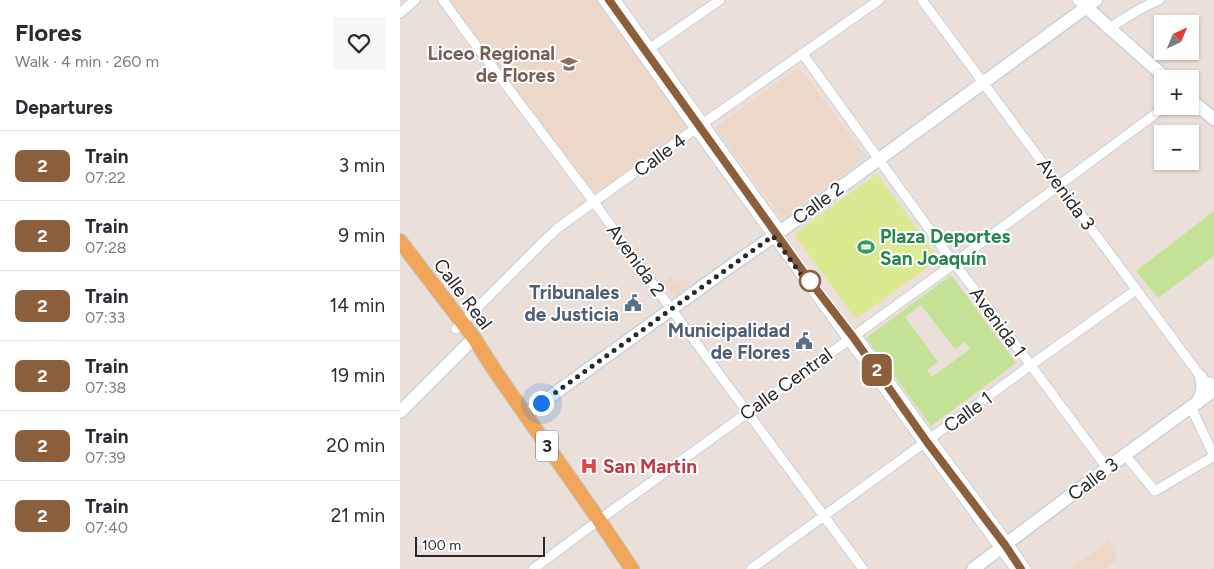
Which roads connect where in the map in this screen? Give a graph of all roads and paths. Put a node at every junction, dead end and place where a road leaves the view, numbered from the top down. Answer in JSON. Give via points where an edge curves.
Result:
{"nodes":[{"id":1,"x":416,"y":0,"type":"edge"},
{"id":2,"x":443,"y":0,"type":"edge"},
{"id":3,"x":603,"y":0,"type":"edge"},
{"id":4,"x":616,"y":0,"type":"edge"},
{"id":5,"x":720,"y":0,"type":"edge"},
{"id":6,"x":879,"y":0,"type":"edge"},
{"id":7,"x":922,"y":0,"type":"edge"},
{"id":8,"x":1159,"y":0,"type":"edge"},
{"id":9,"x":1086,"y":2,"type":"edge"},
{"id":10,"x":400,"y":12,"type":"edge"},
{"id":11,"x":1110,"y":28,"type":"junction"},
{"id":12,"x":650,"y":49,"type":"junction"},
{"id":13,"x":802,"y":53,"type":"junction"},
{"id":14,"x":642,"y":54,"type":"junction"},
{"id":15,"x":1157,"y":70,"type":"edge"},
{"id":16,"x":984,"y":82,"type":"junction"},
{"id":17,"x":1199,"y":106,"type":"edge"},
{"id":18,"x":1154,"y":115,"type":"edge"},
{"id":19,"x":1214,"y":119,"type":"edge"},
{"id":20,"x":704,"y":124,"type":"junction"},
{"id":21,"x":695,"y":129,"type":"junction"},
{"id":22,"x":879,"y":159,"type":"junction"},
{"id":23,"x":1059,"y":185,"type":"junction"},
{"id":24,"x":594,"y":202,"type":"junction"},
{"id":25,"x":777,"y":234,"type":"junction"},
{"id":26,"x":400,"y":241,"type":"edge"},
{"id":27,"x":400,"y":255,"type":"edge"},
{"id":28,"x":955,"y":264,"type":"junction"},
{"id":29,"x":1136,"y":290,"type":"junction"},
{"id":30,"x":672,"y":309,"type":"junction"},
{"id":31,"x":459,"y":326,"type":"junction"},
{"id":32,"x":852,"y":337,"type":"junction"},
{"id":33,"x":471,"y":341,"type":"junction"},
{"id":34,"x":1031,"y":365,"type":"junction"},
{"id":35,"x":1201,"y":378,"type":"junction"},
{"id":36,"x":1214,"y":384,"type":"edge"},
{"id":37,"x":1214,"y":390,"type":"edge"},
{"id":38,"x":1194,"y":405,"type":"junction"},
{"id":39,"x":400,"y":412,"type":"edge"},
{"id":40,"x":748,"y":412,"type":"junction"},
{"id":41,"x":525,"y":414,"type":"junction"},
{"id":42,"x":927,"y":441,"type":"junction"},
{"id":43,"x":1125,"y":455,"type":"junction"},
{"id":44,"x":1214,"y":456,"type":"edge"},
{"id":45,"x":1107,"y":468,"type":"junction"},
{"id":46,"x":825,"y":516,"type":"junction"},
{"id":47,"x":599,"y":520,"type":"junction"},
{"id":48,"x":1005,"y":546,"type":"junction"},
{"id":49,"x":533,"y":569,"type":"edge"},
{"id":50,"x":632,"y":569,"type":"edge"},
{"id":51,"x":751,"y":569,"type":"edge"},
{"id":52,"x":863,"y":569,"type":"edge"},
{"id":53,"x":973,"y":569,"type":"edge"},
{"id":54,"x":1015,"y":569,"type":"edge"},
{"id":55,"x":1026,"y":569,"type":"edge"}],
"edges":[{"from":1,"to":10,"type":"street"},
{"from":2,"to":24,"type":"street","name":"Avenida 2"},
{"from":3,"to":14,"type":"street"},
{"from":4,"to":12,"type":"street"},
{"from":5,"to":12,"type":"street"},
{"from":6,"to":13,"type":"street","name":"Calle 4"},
{"from":7,"to":16,"type":"street","name":"Avenida 3"},
{"from":8,"to":11,"type":"street"},
{"from":9,"to":11,"type":"street"},
{"from":9,"to":16,"type":"street","name":"Calle 2"},
{"from":11,"to":15,"type":"street"},
{"from":12,"to":14,"type":"street"},
{"from":12,"to":20,"type":"street"},
{"from":13,"to":20,"type":"street","name":"Calle 4"},
{"from":13,"to":22,"type":"street","name":"Avenida 1"},
{"from":14,"to":21,"type":"street"},
{"from":16,"to":22,"type":"street","name":"Calle 2"},
{"from":16,"to":23,"type":"street","name":"Avenida 3"},
{"from":17,"to":19,"type":"street"},
{"from":18,"to":23,"type":"street","name":"Calle Central"},
{"from":20,"to":21,"type":"street","name":"Calle 4"},
{"from":20,"to":25,"type":"street"},
{"from":21,"to":24,"type":"street","name":"Calle 4"},
{"from":21,"to":25,"type":"street"},
{"from":22,"to":25,"type":"street","name":"Calle 2"},
{"from":22,"to":28,"type":"street","name":"Avenida 1"},
{"from":23,"to":28,"type":"street","name":"Calle Central"},
{"from":23,"to":29,"type":"street","name":"Avenida 3"},
{"from":24,"to":30,"type":"street","name":"Avenida 2"},
{"from":24,"to":31,"type":"street","name":"Calle 4","via":[[544,240]]},
{"from":25,"to":30,"type":"street","name":"Calle 2"},
{"from":25,"to":32,"type":"street"},
{"from":26,"to":31,"type":"main road","name":"Calle Real","number":"3"},
{"from":27,"to":31,"type":"main road","name":"Calle Real","number":"3"},
{"from":28,"to":32,"type":"street","name":"Calle Central"},
{"from":28,"to":34,"type":"street","name":"Avenida 1"},
{"from":29,"to":34,"type":"street","name":"Calle 1"},
{"from":29,"to":35,"type":"street","name":"Avenida 3"},
{"from":30,"to":40,"type":"street","name":"Avenida 2"},
{"from":30,"to":41,"type":"street","name":"Calle 2"},
{"from":31,"to":33,"type":"main road","name":"Calle Real","number":"3"},
{"from":32,"to":40,"type":"street","name":"Calle Central"},
{"from":32,"to":42,"type":"street"},
{"from":33,"to":39,"type":"street"},
{"from":33,"to":41,"type":"main road","name":"Calle Real","number":"3"},
{"from":34,"to":42,"type":"street","name":"Calle 1"},
{"from":34,"to":45,"type":"street","name":"Avenida 1"},
{"from":35,"to":36,"type":"street","name":"Avenida 3"},
{"from":35,"to":38,"type":"street","via":[[1202,392]]},
{"from":37,"to":38,"type":"street","name":"Calle 3"},
{"from":38,"to":43,"type":"street","name":"Calle 3"},
{"from":38,"to":44,"type":"street"},
{"from":40,"to":46,"type":"street","name":"Avenida 2"},
{"from":40,"to":47,"type":"street","name":"Calle Central"},
{"from":41,"to":47,"type":"main road","name":"Calle Real","number":"3"},
{"from":42,"to":46,"type":"street","name":"Calle 1"},
{"from":42,"to":48,"type":"street"},
{"from":43,"to":44,"type":"street","via":[[1156,491]]},
{"from":43,"to":45,"type":"street","name":"Calle 3"},
{"from":45,"to":48,"type":"street","name":"Calle 3"},
{"from":46,"to":51,"type":"street","name":"Calle 1"},
{"from":46,"to":52,"type":"street","name":"Avenida 2"},
{"from":47,"to":49,"type":"street","name":"Calle Central"},
{"from":47,"to":50,"type":"main road","name":"Calle Real","number":"3"},
{"from":48,"to":53,"type":"street","name":"Calle 3"},
{"from":48,"to":54,"type":"street"},
{"from":48,"to":55,"type":"street"}]}
